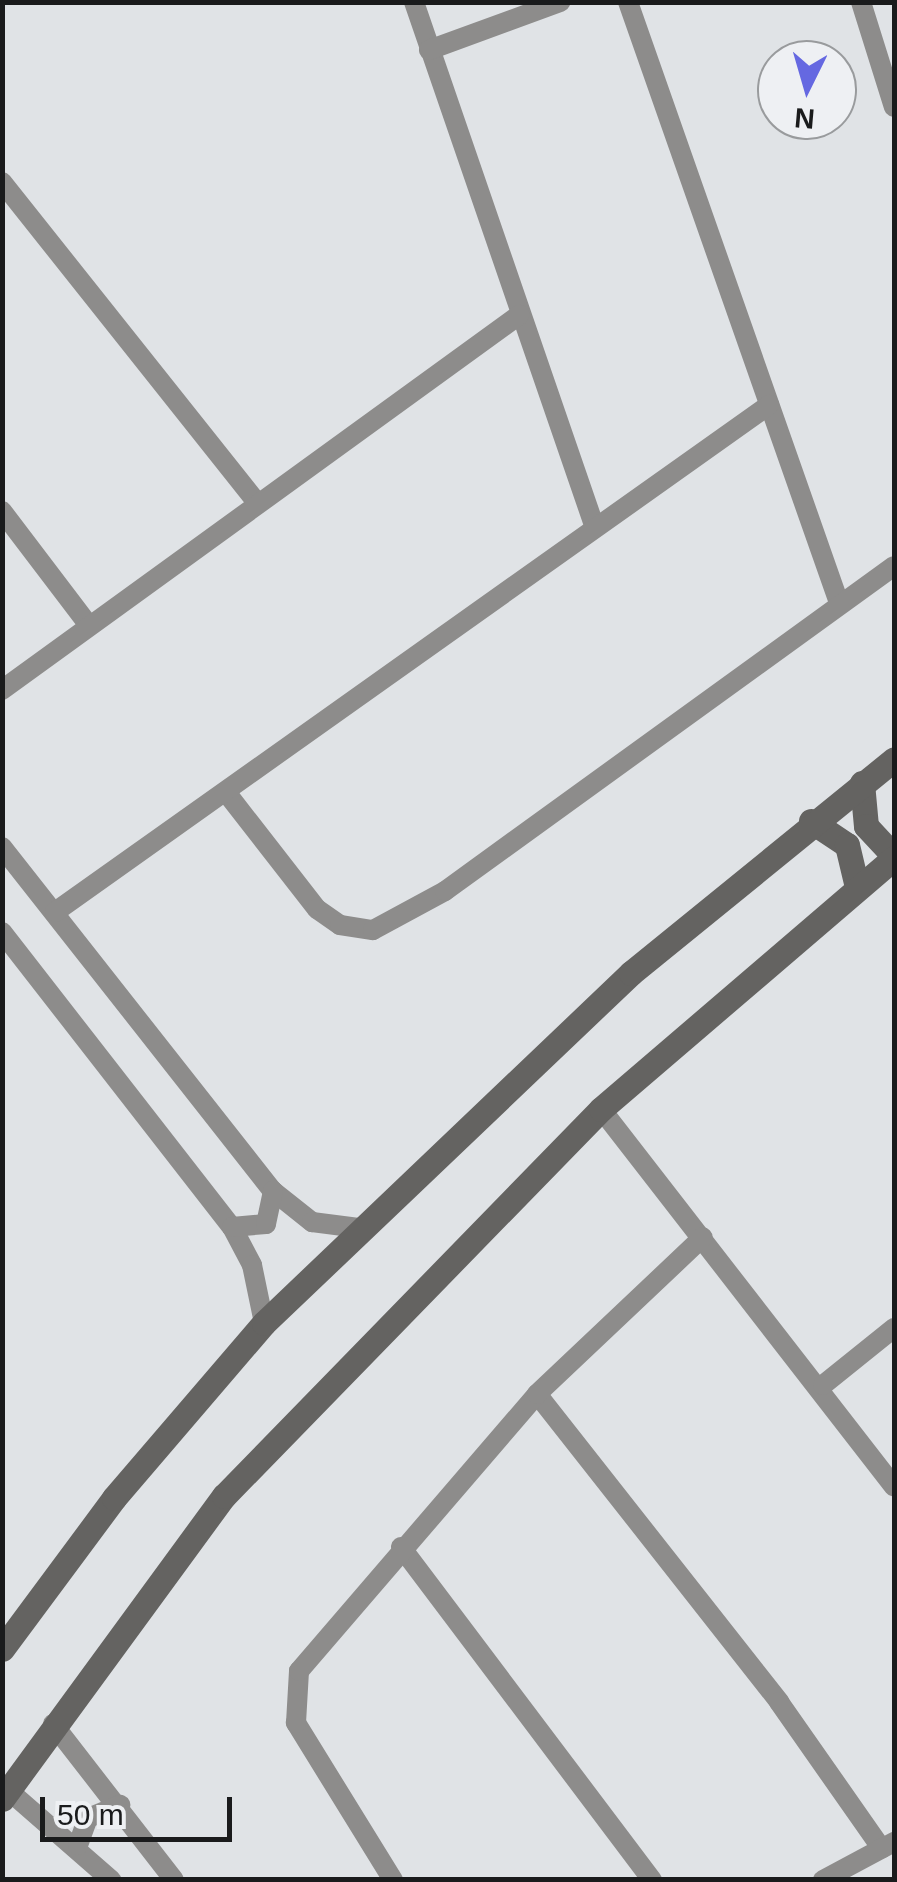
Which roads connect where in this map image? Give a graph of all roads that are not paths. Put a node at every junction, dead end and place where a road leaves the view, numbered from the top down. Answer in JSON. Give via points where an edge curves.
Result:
{"nodes":[{"id":1,"x":414,"y":2,"type":"edge"},
{"id":2,"x":560,"y":2,"type":"edge"},
{"id":3,"x":628,"y":2,"type":"edge"},
{"id":4,"x":861,"y":2,"type":"edge"},
{"id":5,"x":429,"y":50,"type":"junction"},
{"id":6,"x":894,"y":107,"type":"edge"},
{"id":7,"x":2,"y":182,"type":"edge"},
{"id":8,"x":518,"y":315,"type":"junction"},
{"id":9,"x":769,"y":405,"type":"junction"},
{"id":10,"x":254,"y":500,"type":"junction"},
{"id":11,"x":2,"y":511,"type":"edge"},
{"id":12,"x":594,"y":525,"type":"junction"},
{"id":13,"x":894,"y":566,"type":"edge"},
{"id":14,"x":838,"y":603,"type":"junction"},
{"id":15,"x":87,"y":623,"type":"junction"},
{"id":16,"x":2,"y":690,"type":"edge"},
{"id":17,"x":894,"y":759,"type":"edge"},
{"id":18,"x":862,"y":782,"type":"junction"},
{"id":19,"x":229,"y":796,"type":"junction"},
{"id":20,"x":812,"y":821,"type":"junction"},
{"id":21,"x":2,"y":848,"type":"edge"},
{"id":22,"x":894,"y":857,"type":"edge"},
{"id":23,"x":857,"y":887,"type":"junction"},
{"id":24,"x":56,"y":912,"type":"junction"},
{"id":25,"x":2,"y":932,"type":"edge"},
{"id":26,"x":600,"y":1109,"type":"junction"},
{"id":27,"x":274,"y":1191,"type":"junction"},
{"id":28,"x":232,"y":1227,"type":"junction"},
{"id":29,"x":359,"y":1228,"type":"junction"},
{"id":30,"x":703,"y":1237,"type":"junction"},
{"id":31,"x":264,"y":1323,"type":"junction"},
{"id":32,"x":894,"y":1328,"type":"edge"},
{"id":33,"x":822,"y":1385,"type":"junction"},
{"id":34,"x":537,"y":1394,"type":"junction"},
{"id":35,"x":894,"y":1487,"type":"edge"},
{"id":36,"x":401,"y":1546,"type":"junction"},
{"id":37,"x":2,"y":1649,"type":"edge"},
{"id":38,"x":53,"y":1724,"type":"junction"},
{"id":39,"x":5,"y":1794,"type":"edge"},
{"id":40,"x":120,"y":1805,"type":"junction"},
{"id":41,"x":888,"y":1845,"type":"edge"},
{"id":42,"x":78,"y":1846,"type":"junction"},
{"id":43,"x":111,"y":1880,"type":"edge"},
{"id":44,"x":174,"y":1880,"type":"edge"},
{"id":45,"x":393,"y":1880,"type":"edge"},
{"id":46,"x":652,"y":1880,"type":"edge"},
{"id":47,"x":823,"y":1880,"type":"edge"}],
"edges":[{"from":1,"to":5,"type":"street"},
{"from":2,"to":5,"type":"street"},
{"from":3,"to":9,"type":"street"},
{"from":4,"to":6,"type":"street"},
{"from":5,"to":8,"type":"street"},
{"from":7,"to":10,"type":"street"},
{"from":8,"to":10,"type":"street"},
{"from":8,"to":12,"type":"street"},
{"from":9,"to":12,"type":"street"},
{"from":9,"to":14,"type":"street"},
{"from":10,"to":15,"type":"street"},
{"from":11,"to":15,"type":"street"},
{"from":12,"to":19,"type":"street"},
{"from":13,"to":14,"type":"street"},
{"from":14,"to":19,"type":"street","via":[[445,891],[373,930],[340,925],[318,909]]},
{"from":15,"to":16,"type":"street"},
{"from":17,"to":18,"type":"street"},
{"from":18,"to":20,"type":"street"},
{"from":18,"to":22,"type":"street","via":[[866,826]]},
{"from":19,"to":24,"type":"street"},
{"from":20,"to":23,"type":"street","via":[[847,845]]},
{"from":20,"to":29,"type":"street","via":[[631,974]]},
{"from":21,"to":24,"type":"street"},
{"from":22,"to":23,"type":"street"},
{"from":23,"to":26,"type":"street"},
{"from":24,"to":27,"type":"street"},
{"from":25,"to":28,"type":"street"},
{"from":26,"to":30,"type":"street"},
{"from":26,"to":38,"type":"street","via":[[224,1496]]},
{"from":27,"to":28,"type":"street","via":[[266,1224]]},
{"from":27,"to":29,"type":"street","via":[[312,1222]]},
{"from":28,"to":31,"type":"street","via":[[252,1265]]},
{"from":29,"to":31,"type":"street"},
{"from":30,"to":33,"type":"street"},
{"from":30,"to":34,"type":"street"},
{"from":31,"to":37,"type":"street","via":[[114,1498]]},
{"from":32,"to":33,"type":"street"},
{"from":33,"to":35,"type":"street"},
{"from":34,"to":36,"type":"street"},
{"from":34,"to":41,"type":"street"},
{"from":36,"to":45,"type":"street","via":[[319,1641],[294,1698],[308,1750]]},
{"from":36,"to":46,"type":"street"},
{"from":38,"to":39,"type":"street"},
{"from":38,"to":40,"type":"street"},
{"from":39,"to":42,"type":"street"},
{"from":40,"to":42,"type":"street","via":[[88,1818]]},
{"from":40,"to":44,"type":"street"},
{"from":41,"to":47,"type":"street"},
{"from":42,"to":43,"type":"street"}]}
